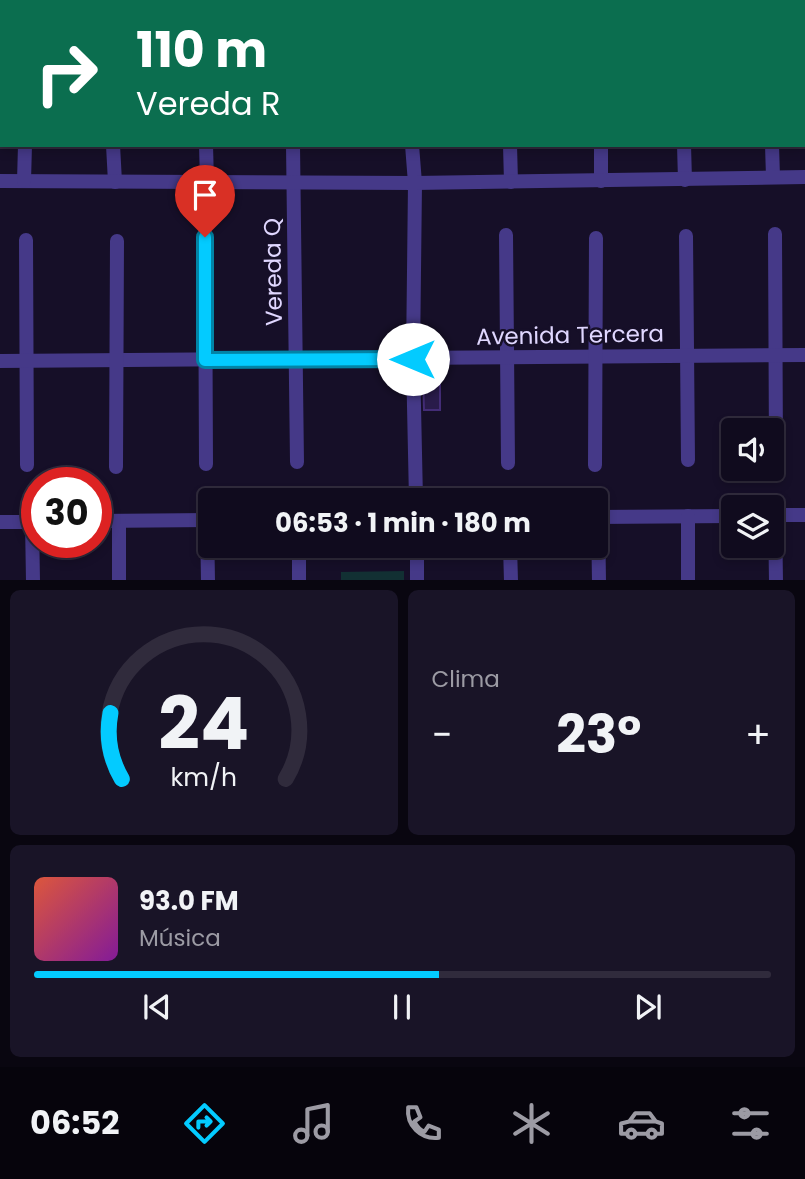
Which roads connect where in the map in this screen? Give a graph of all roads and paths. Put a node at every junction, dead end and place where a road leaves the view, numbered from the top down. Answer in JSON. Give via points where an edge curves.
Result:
{"nodes":[{"id":1,"x":25,"y":147,"type":"edge"},
{"id":2,"x":113,"y":147,"type":"edge"},
{"id":3,"x":206,"y":147,"type":"edge"},
{"id":4,"x":293,"y":147,"type":"edge"},
{"id":5,"x":412,"y":147,"type":"edge"},
{"id":6,"x":510,"y":147,"type":"edge"},
{"id":7,"x":601,"y":147,"type":"edge"},
{"id":8,"x":684,"y":147,"type":"edge"},
{"id":9,"x":772,"y":147,"type":"edge"},
{"id":10,"x":773,"y":177,"type":"junction"},
{"id":11,"x":805,"y":177,"type":"edge"},
{"id":12,"x":685,"y":180,"type":"junction"},
{"id":13,"x":0,"y":181,"type":"edge"},
{"id":14,"x":24,"y":181,"type":"junction"},
{"id":15,"x":601,"y":181,"type":"junction"},
{"id":16,"x":115,"y":182,"type":"junction"},
{"id":17,"x":207,"y":182,"type":"junction"},
{"id":18,"x":511,"y":182,"type":"junction"},
{"id":19,"x":295,"y":183,"type":"junction"},
{"id":20,"x":415,"y":183,"type":"junction"},
{"id":21,"x":506,"y":234,"type":"dead end"},
{"id":22,"x":775,"y":234,"type":"dead end"},
{"id":23,"x":686,"y":236,"type":"dead end"},
{"id":24,"x":205,"y":237,"type":"dead end"},
{"id":25,"x":596,"y":238,"type":"dead end"},
{"id":26,"x":26,"y":240,"type":"dead end"},
{"id":27,"x":117,"y":241,"type":"dead end"},
{"id":28,"x":805,"y":355,"type":"edge"},
{"id":29,"x":689,"y":356,"type":"junction"},
{"id":30,"x":778,"y":356,"type":"junction"},
{"id":31,"x":597,"y":357,"type":"junction"},
{"id":32,"x":507,"y":358,"type":"junction"},
{"id":33,"x":413,"y":359,"type":"junction"},
{"id":34,"x":116,"y":360,"type":"junction"},
{"id":35,"x":205,"y":360,"type":"junction"},
{"id":36,"x":298,"y":360,"type":"junction"},
{"id":37,"x":0,"y":361,"type":"edge"},
{"id":38,"x":27,"y":361,"type":"junction"},
{"id":39,"x":777,"y":418,"type":"edge"},
{"id":40,"x":688,"y":460,"type":"dead end"},
{"id":41,"x":297,"y":462,"type":"dead end"},
{"id":42,"x":508,"y":463,"type":"dead end"},
{"id":43,"x":206,"y":464,"type":"dead end"},
{"id":44,"x":27,"y":465,"type":"dead end"},
{"id":45,"x":596,"y":465,"type":"dead end"},
{"id":46,"x":116,"y":467,"type":"dead end"},
{"id":47,"x":416,"y":488,"type":"edge"},
{"id":48,"x":784,"y":515,"type":"edge"},
{"id":49,"x":805,"y":515,"type":"edge"},
{"id":50,"x":688,"y":516,"type":"junction"},
{"id":51,"x":721,"y":516,"type":"edge"},
{"id":52,"x":608,"y":517,"type":"edge"},
{"id":53,"x":198,"y":520,"type":"edge"},
{"id":54,"x":112,"y":521,"type":"edge"},
{"id":55,"x":119,"y":521,"type":"junction"},
{"id":56,"x":0,"y":522,"type":"edge"},
{"id":57,"x":21,"y":522,"type":"edge"},
{"id":58,"x":33,"y":558,"type":"edge"},
{"id":59,"x":208,"y":558,"type":"edge"},
{"id":60,"x":299,"y":558,"type":"edge"},
{"id":61,"x":417,"y":558,"type":"edge"},
{"id":62,"x":510,"y":558,"type":"edge"},
{"id":63,"x":598,"y":558,"type":"edge"},
{"id":64,"x":775,"y":558,"type":"edge"},
{"id":65,"x":33,"y":580,"type":"edge"},
{"id":66,"x":119,"y":580,"type":"edge"},
{"id":67,"x":208,"y":580,"type":"edge"},
{"id":68,"x":299,"y":580,"type":"edge"},
{"id":69,"x":417,"y":580,"type":"edge"},
{"id":70,"x":511,"y":580,"type":"edge"},
{"id":71,"x":599,"y":580,"type":"edge"},
{"id":72,"x":688,"y":580,"type":"edge"},
{"id":73,"x":776,"y":580,"type":"edge"}],
"edges":[{"from":1,"to":14,"type":"street"},
{"from":2,"to":16,"type":"street"},
{"from":3,"to":17,"type":"street"},
{"from":4,"to":19,"type":"street","name":"Vereda Q"},
{"from":5,"to":20,"type":"street"},
{"from":6,"to":18,"type":"street"},
{"from":7,"to":15,"type":"street"},
{"from":8,"to":12,"type":"street"},
{"from":9,"to":10,"type":"street"},
{"from":10,"to":11,"type":"street"},
{"from":10,"to":12,"type":"street"},
{"from":12,"to":15,"type":"street"},
{"from":13,"to":14,"type":"street"},
{"from":14,"to":16,"type":"street"},
{"from":15,"to":18,"type":"street"},
{"from":16,"to":17,"type":"street"},
{"from":17,"to":19,"type":"street"},
{"from":18,"to":20,"type":"street"},
{"from":19,"to":20,"type":"street"},
{"from":19,"to":36,"type":"street","name":"Vereda Q"},
{"from":20,"to":33,"type":"street"},
{"from":21,"to":32,"type":"street"},
{"from":22,"to":30,"type":"street"},
{"from":23,"to":29,"type":"street"},
{"from":24,"to":35,"type":"street"},
{"from":25,"to":31,"type":"street"},
{"from":26,"to":38,"type":"street"},
{"from":27,"to":34,"type":"street"},
{"from":28,"to":30,"type":"street","name":"Avenida Tercera"},
{"from":29,"to":30,"type":"street","name":"Avenida Tercera"},
{"from":29,"to":31,"type":"street","name":"Avenida Tercera"},
{"from":29,"to":40,"type":"street"},
{"from":30,"to":39,"type":"street"},
{"from":31,"to":32,"type":"street","name":"Avenida Tercera"},
{"from":31,"to":45,"type":"street"},
{"from":32,"to":33,"type":"street","name":"Avenida Tercera"},
{"from":32,"to":42,"type":"street"},
{"from":33,"to":36,"type":"street","name":"Avenida Tercera"},
{"from":33,"to":47,"type":"street"},
{"from":34,"to":35,"type":"street","name":"Avenida Tercera"},
{"from":34,"to":38,"type":"street","name":"Avenida Tercera"},
{"from":34,"to":46,"type":"street"},
{"from":35,"to":36,"type":"street","name":"Avenida Tercera"},
{"from":35,"to":43,"type":"street"},
{"from":36,"to":41,"type":"street","name":"Vereda Q"},
{"from":37,"to":38,"type":"street","name":"Avenida Tercera"},
{"from":38,"to":44,"type":"street"},
{"from":48,"to":49,"type":"street"},
{"from":50,"to":51,"type":"street"},
{"from":50,"to":52,"type":"street"},
{"from":50,"to":72,"type":"street"},
{"from":53,"to":55,"type":"street"},
{"from":54,"to":55,"type":"street"},
{"from":55,"to":66,"type":"street"},
{"from":56,"to":57,"type":"street"},
{"from":58,"to":65,"type":"street"},
{"from":59,"to":67,"type":"street"},
{"from":60,"to":68,"type":"street"},
{"from":61,"to":69,"type":"street"},
{"from":62,"to":70,"type":"street"},
{"from":63,"to":71,"type":"street"},
{"from":64,"to":73,"type":"street"}]}
